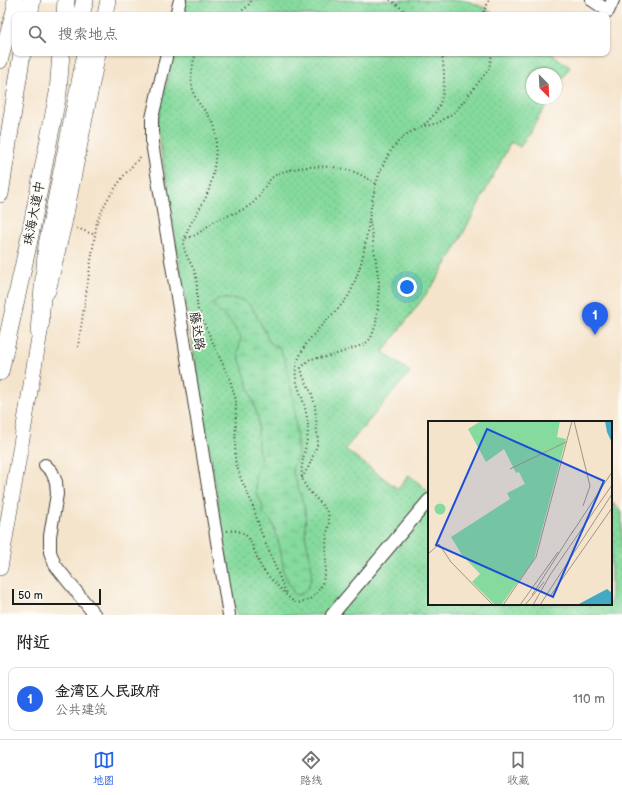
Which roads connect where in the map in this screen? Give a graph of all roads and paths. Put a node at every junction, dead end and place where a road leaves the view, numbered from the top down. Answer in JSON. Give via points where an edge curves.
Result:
{"nodes":[{"id":1,"x":32,"y":0,"type":"edge"},
{"id":2,"x":66,"y":0,"type":"edge"},
{"id":3,"x":85,"y":0,"type":"edge"},
{"id":4,"x":93,"y":0,"type":"edge"},
{"id":5,"x":108,"y":0,"type":"edge"},
{"id":6,"x":180,"y":0,"type":"edge"},
{"id":7,"x":252,"y":0,"type":"edge"},
{"id":8,"x":390,"y":0,"type":"edge"},
{"id":9,"x":489,"y":0,"type":"edge"},
{"id":10,"x":592,"y":0,"type":"edge"},
{"id":11,"x":613,"y":0,"type":"edge"},
{"id":12,"x":18,"y":5,"type":"edge"},
{"id":13,"x":484,"y":11,"type":"edge"},
{"id":14,"x":65,"y":12,"type":"edge"},
{"id":15,"x":82,"y":12,"type":"edge"},
{"id":16,"x":92,"y":12,"type":"edge"},
{"id":17,"x":106,"y":12,"type":"edge"},
{"id":18,"x":177,"y":12,"type":"edge"},
{"id":19,"x":240,"y":12,"type":"edge"},
{"id":20,"x":407,"y":12,"type":"edge"},
{"id":21,"x":12,"y":24,"type":"edge"},
{"id":22,"x":22,"y":56,"type":"edge"},
{"id":23,"x":61,"y":56,"type":"edge"},
{"id":24,"x":69,"y":56,"type":"edge"},
{"id":25,"x":85,"y":56,"type":"edge"},
{"id":26,"x":97,"y":56,"type":"edge"},
{"id":27,"x":166,"y":56,"type":"edge"},
{"id":28,"x":195,"y":56,"type":"edge"},
{"id":29,"x":442,"y":56,"type":"edge"},
{"id":30,"x":491,"y":56,"type":"edge"},
{"id":31,"x":0,"y":62,"type":"edge"},
{"id":32,"x":58,"y":93,"type":"junction"},
{"id":33,"x":419,"y":128,"type":"junction"},
{"id":34,"x":152,"y":143,"type":"junction"},
{"id":35,"x":376,"y":184,"type":"junction"},
{"id":36,"x":0,"y":194,"type":"edge"},
{"id":37,"x":370,"y":218,"type":"junction"},
{"id":38,"x":64,"y":224,"type":"junction"},
{"id":39,"x":95,"y":235,"type":"junction"},
{"id":40,"x":186,"y":238,"type":"junction"},
{"id":41,"x":39,"y":331,"type":"junction"},
{"id":42,"x":78,"y":347,"type":"dead end"},
{"id":43,"x":301,"y":368,"type":"junction"},
{"id":44,"x":296,"y":370,"type":"junction"},
{"id":45,"x":0,"y":372,"type":"edge"},
{"id":46,"x":45,"y":465,"type":"dead end"},
{"id":47,"x":302,"y":478,"type":"junction"},
{"id":48,"x":428,"y":501,"type":"edge"},
{"id":49,"x":215,"y":533,"type":"junction"},
{"id":50,"x":0,"y":568,"type":"edge"},
{"id":51,"x":287,"y":594,"type":"junction"},
{"id":52,"x":95,"y":615,"type":"edge"},
{"id":53,"x":229,"y":615,"type":"edge"},
{"id":54,"x":332,"y":615,"type":"edge"}],
"edges":[{"from":1,"to":12,"type":"highway"},
{"from":2,"to":14,"type":"highway"},
{"from":3,"to":15,"type":"highway"},
{"from":4,"to":16,"type":"highway"},
{"from":5,"to":17,"type":"main road"},
{"from":6,"to":18,"type":"street"},
{"from":7,"to":19,"type":"path"},
{"from":8,"to":20,"type":"path"},
{"from":9,"to":13,"type":"path"},
{"from":10,"to":11,"type":"street","via":[[608,11]]},
{"from":21,"to":31,"type":"main road"},
{"from":22,"to":36,"type":"highway"},
{"from":23,"to":32,"type":"highway","name":"珠海大道中"},
{"from":24,"to":32,"type":"highway"},
{"from":25,"to":41,"type":"highway","via":[[47,245]]},
{"from":26,"to":38,"type":"main road"},
{"from":27,"to":34,"type":"street","name":"藤达路","via":[[152,118]]},
{"from":28,"to":40,"type":"path","via":[[192,73],[193,93],[214,123],[216,154],[213,176]]},
{"from":29,"to":33,"type":"path","via":[[445,76],[438,108],[430,120]]},
{"from":30,"to":33,"type":"path","via":[[489,69],[455,112],[438,123]]},
{"from":32,"to":45,"type":"highway","name":"珠海大道中"},
{"from":33,"to":35,"type":"path","via":[[407,134],[392,148]]},
{"from":34,"to":39,"type":"path","via":[[107,200],[97,221]]},
{"from":34,"to":49,"type":"street","name":"藤达路"},
{"from":35,"to":37,"type":"path"},
{"from":35,"to":40,"type":"path","via":[[351,170],[321,166],[285,172],[274,176],[254,203],[212,223],[197,235]]},
{"from":37,"to":43,"type":"path","via":[[379,283],[376,324],[371,338],[365,344],[331,356],[310,359]]},
{"from":37,"to":44,"type":"path","via":[[358,274],[350,294],[316,331],[302,352]]},
{"from":38,"to":39,"type":"path"},
{"from":38,"to":41,"type":"main road"},
{"from":39,"to":42,"type":"path"},
{"from":40,"to":51,"type":"path","via":[[186,254],[196,278],[198,310],[230,380],[236,400],[235,460]]},
{"from":41,"to":50,"type":"main road"},
{"from":43,"to":44,"type":"path"},
{"from":43,"to":47,"type":"path","via":[[315,406],[318,442]]},
{"from":44,"to":47,"type":"path","via":[[308,429]]},
{"from":46,"to":52,"type":"street","via":[[52,472],[57,494],[50,552],[55,565]]},
{"from":47,"to":51,"type":"path","via":[[328,514],[325,571],[317,592],[310,599],[300,603],[292,601]]},
{"from":48,"to":54,"type":"street"},
{"from":49,"to":51,"type":"path","via":[[234,530],[243,532],[263,571]]},
{"from":49,"to":53,"type":"street","name":"藤达路"}]}
